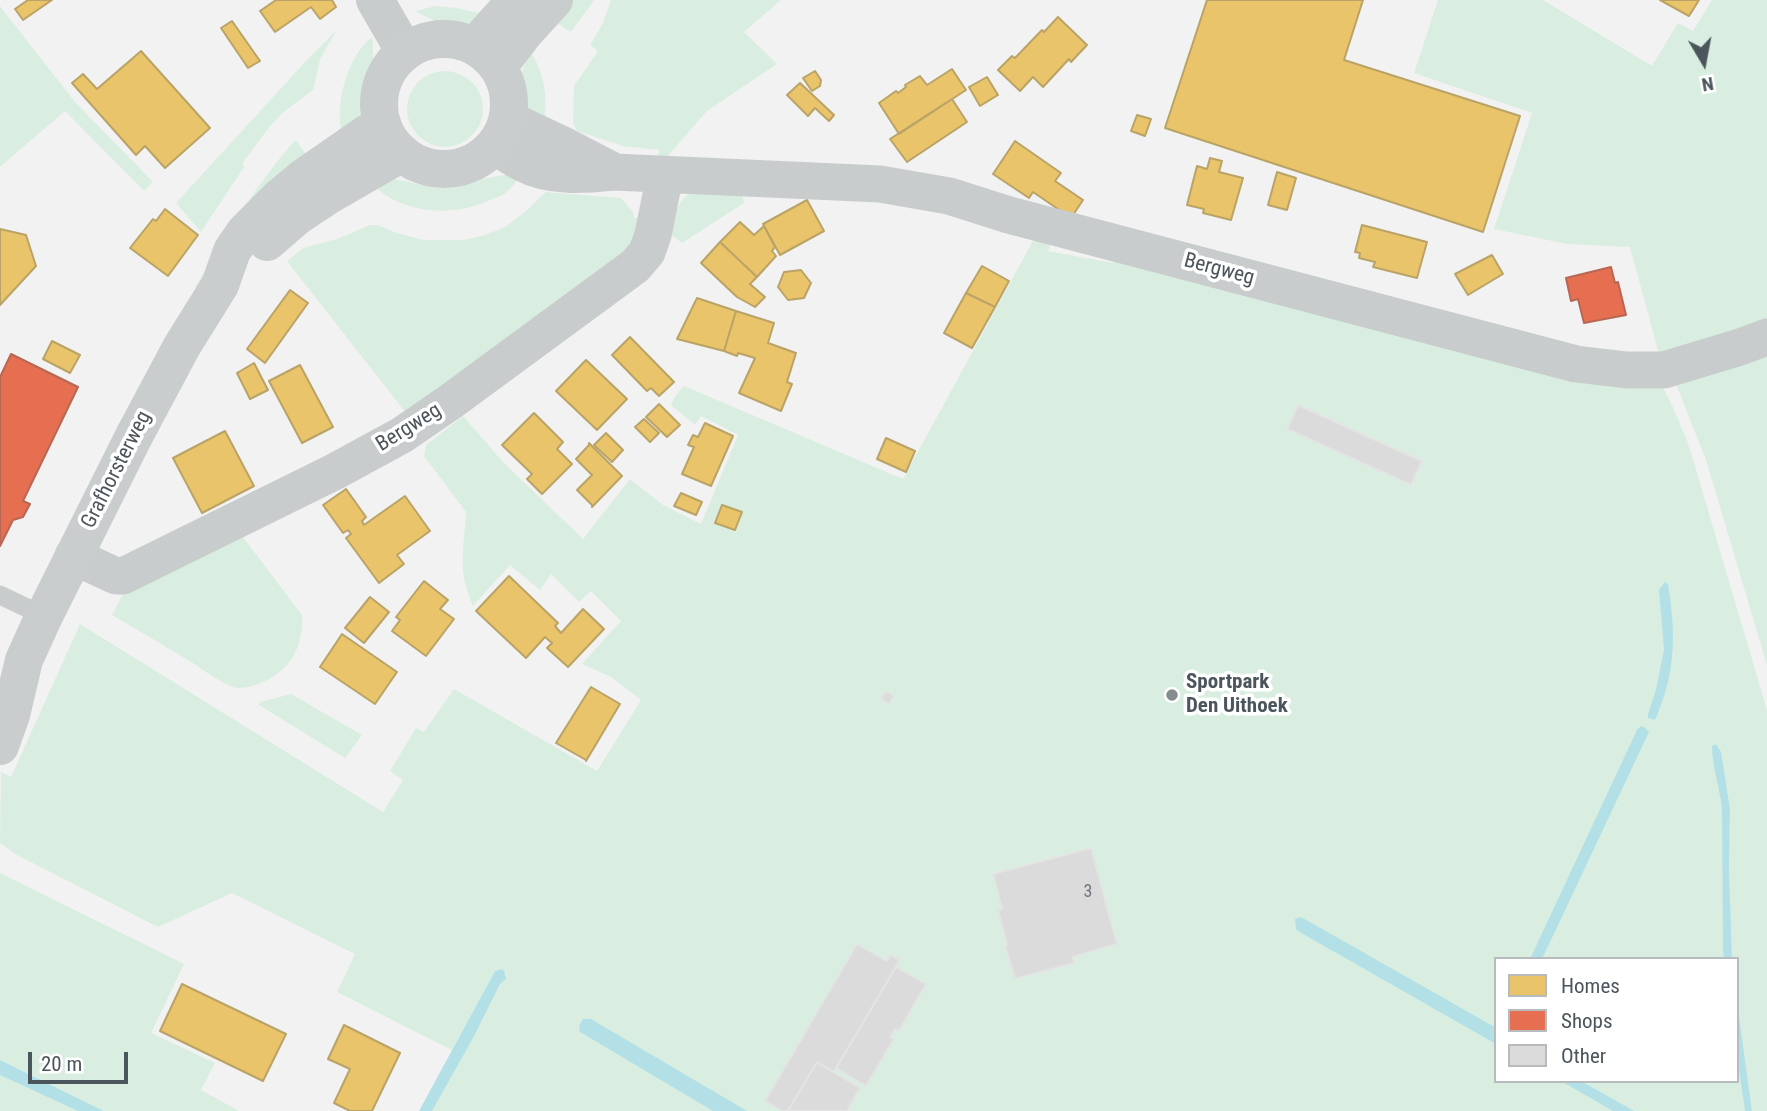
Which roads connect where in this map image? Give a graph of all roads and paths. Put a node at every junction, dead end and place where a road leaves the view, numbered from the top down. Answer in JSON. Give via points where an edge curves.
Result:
{"nodes":[{"id":1,"x":375,"y":0,"type":"edge"},
{"id":2,"x":516,"y":0,"type":"edge"},
{"id":3,"x":554,"y":0,"type":"edge"},
{"id":4,"x":405,"y":52,"type":"junction"},
{"id":5,"x":486,"y":57,"type":"junction"},
{"id":6,"x":501,"y":132,"type":"junction"},
{"id":7,"x":392,"y":138,"type":"junction"},
{"id":8,"x":665,"y":175,"type":"junction"},
{"id":9,"x":1767,"y":337,"type":"edge"},
{"id":10,"x":73,"y":556,"type":"junction"},
{"id":11,"x":0,"y":595,"type":"edge"},
{"id":12,"x":44,"y":616,"type":"junction"},
{"id":13,"x":24,"y":660,"type":"junction"},
{"id":14,"x":0,"y":693,"type":"edge"},
{"id":15,"x":0,"y":746,"type":"edge"}],
"edges":[{"from":1,"to":4,"type":"street"},
{"from":2,"to":5,"type":"main road"},
{"from":3,"to":5,"type":"main road","via":[[525,32]]},
{"from":4,"to":5,"type":"main road","via":[[418,44],[447,39],[461,41]]},
{"from":4,"to":7,"type":"main road","via":[[380,91],[379,107]]},
{"from":5,"to":6,"type":"main road","via":[[504,79],[508,92]]},
{"from":6,"to":7,"type":"main road","via":[[483,156],[457,168],[442,169],[414,162]]},
{"from":6,"to":8,"type":"street","name":"Bergweg","via":[[523,164],[537,169],[580,175]]},
{"from":7,"to":10,"type":"main road","name":"Grafhorsterweg","via":[[220,285],[176,357]]},
{"from":8,"to":9,"type":"street","name":"Bergweg","via":[[880,184],[949,196],[1576,364],[1664,370]]},
{"from":8,"to":10,"type":"street","name":"Bergweg","via":[[653,235],[635,266],[402,435],[123,576]]},
{"from":10,"to":12,"type":"main road","name":"Grafhorsterweg"},
{"from":11,"to":12,"type":"lane"},
{"from":12,"to":13,"type":"main road","name":"Grafhorsterweg"},
{"from":13,"to":14,"type":"main road","name":"Grafhorsterweg"},
{"from":13,"to":15,"type":"main road","name":"Grafhorsterweg"}]}
